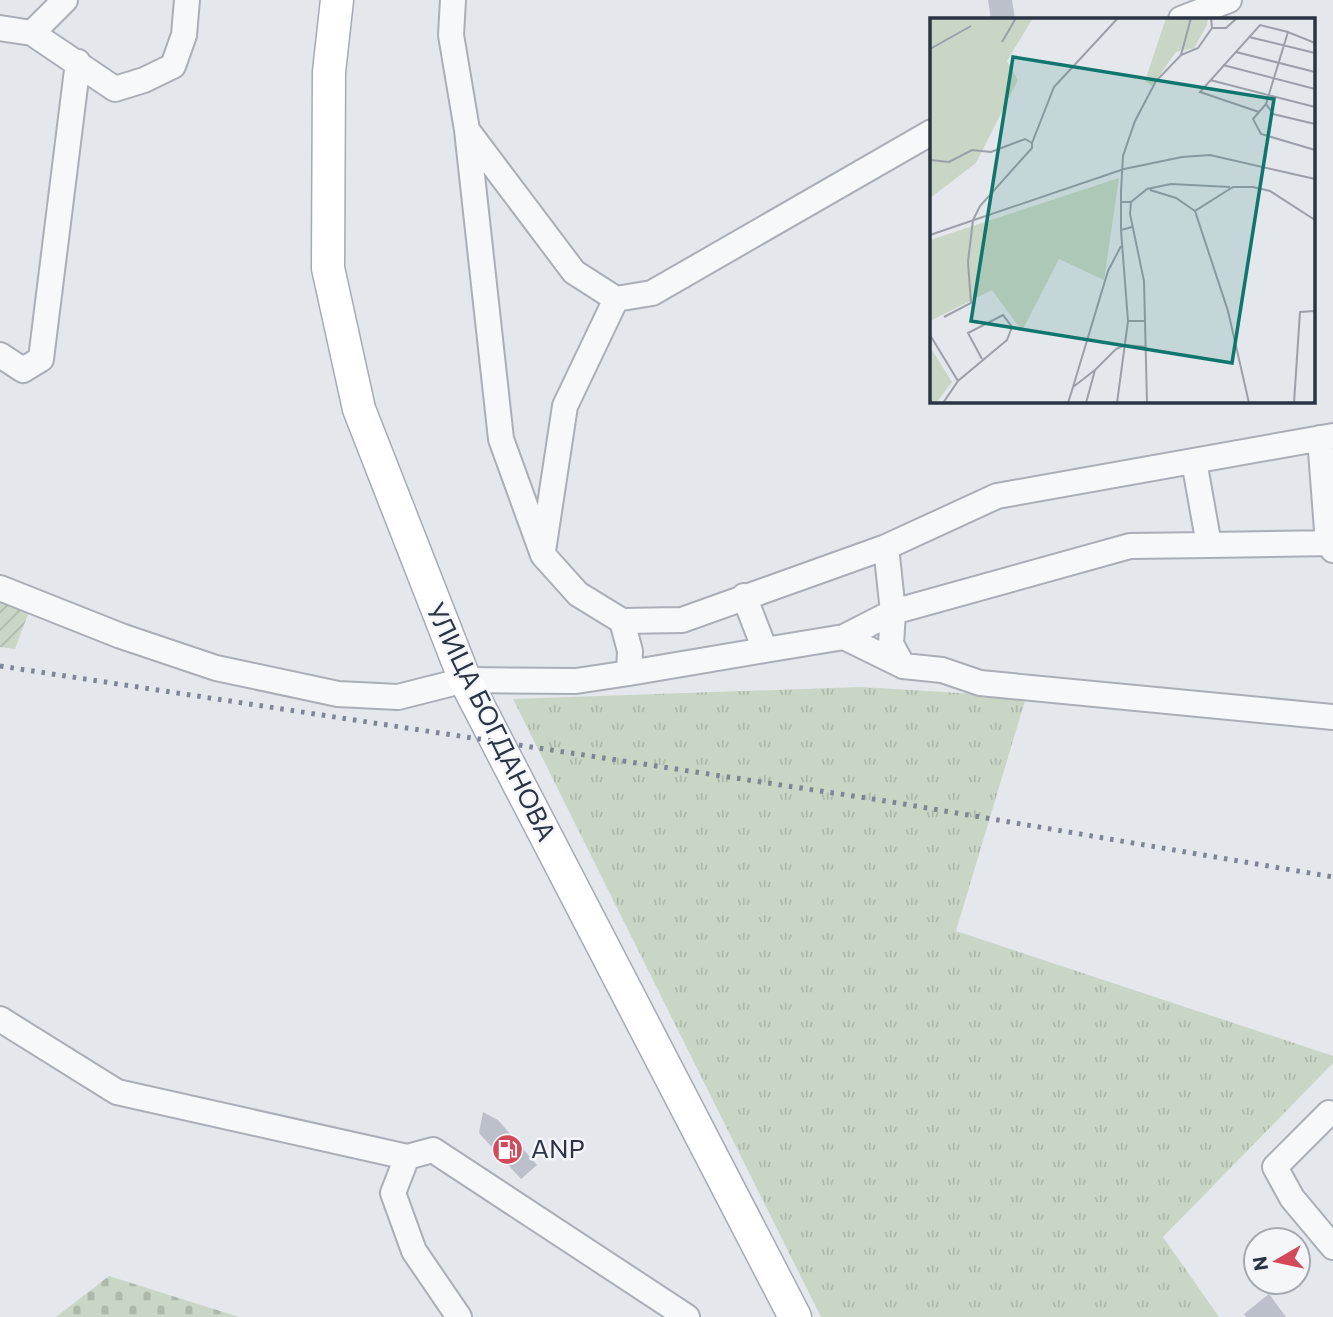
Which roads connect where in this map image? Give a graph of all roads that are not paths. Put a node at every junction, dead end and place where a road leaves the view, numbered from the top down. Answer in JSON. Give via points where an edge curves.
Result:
{"nodes":[{"id":1,"x":65,"y":0,"type":"edge"},
{"id":2,"x":187,"y":0,"type":"edge"},
{"id":3,"x":337,"y":0,"type":"edge"},
{"id":4,"x":453,"y":0,"type":"edge"},
{"id":5,"x":1229,"y":0,"type":"edge"},
{"id":6,"x":1184,"y":18,"type":"edge"},
{"id":7,"x":0,"y":27,"type":"edge"},
{"id":8,"x":32,"y":33,"type":"junction"},
{"id":9,"x":78,"y":62,"type":"junction"},
{"id":10,"x":467,"y":130,"type":"junction"},
{"id":11,"x":930,"y":133,"type":"edge"},
{"id":12,"x":616,"y":299,"type":"junction"},
{"id":13,"x":0,"y":355,"type":"edge"},
{"id":14,"x":1327,"y":437,"type":"edge"},
{"id":15,"x":1194,"y":461,"type":"junction"},
{"id":16,"x":1209,"y":545,"type":"junction"},
{"id":17,"x":1331,"y":545,"type":"edge"},
{"id":18,"x":886,"y":547,"type":"junction"},
{"id":19,"x":543,"y":555,"type":"junction"},
{"id":20,"x":0,"y":588,"type":"edge"},
{"id":21,"x":744,"y":596,"type":"junction"},
{"id":22,"x":893,"y":612,"type":"junction"},
{"id":23,"x":622,"y":621,"type":"junction"},
{"id":24,"x":844,"y":637,"type":"junction"},
{"id":25,"x":765,"y":650,"type":"junction"},
{"id":26,"x":903,"y":666,"type":"junction"},
{"id":27,"x":629,"y":673,"type":"junction"},
{"id":28,"x":465,"y":680,"type":"junction"},
{"id":29,"x":1333,"y":717,"type":"edge"},
{"id":30,"x":0,"y":1019,"type":"edge"},
{"id":31,"x":1333,"y":1114,"type":"edge"},
{"id":32,"x":407,"y":1157,"type":"junction"},
{"id":33,"x":1333,"y":1247,"type":"edge"},
{"id":34,"x":459,"y":1317,"type":"edge"},
{"id":35,"x":687,"y":1317,"type":"edge"},
{"id":36,"x":795,"y":1317,"type":"edge"}],
"edges":[{"from":1,"to":8,"type":"street"},
{"from":2,"to":9,"type":"street","via":[[184,35],[173,66],[115,89]]},
{"from":3,"to":28,"type":"main road","name":"УЛИЦА БОГДАНОВА","via":[[329,72],[328,268],[359,409]]},
{"from":4,"to":10,"type":"street","via":[[451,35]]},
{"from":5,"to":6,"type":"street"},
{"from":7,"to":8,"type":"street"},
{"from":8,"to":9,"type":"street"},
{"from":9,"to":13,"type":"street","via":[[41,359],[23,370]]},
{"from":10,"to":12,"type":"street","via":[[574,272]]},
{"from":10,"to":19,"type":"street","via":[[501,439]]},
{"from":11,"to":12,"type":"street","via":[[652,293]]},
{"from":12,"to":19,"type":"street","via":[[565,406]]},
{"from":14,"to":15,"type":"street"},
{"from":14,"to":17,"type":"street"},
{"from":15,"to":16,"type":"street"},
{"from":15,"to":18,"type":"street","via":[[997,496]]},
{"from":16,"to":17,"type":"street"},
{"from":16,"to":22,"type":"street","via":[[1130,546]]},
{"from":18,"to":21,"type":"street"},
{"from":18,"to":22,"type":"street"},
{"from":19,"to":23,"type":"street","via":[[578,594]]},
{"from":20,"to":28,"type":"street","via":[[216,668],[338,694],[398,697]]},
{"from":21,"to":23,"type":"street","via":[[682,620]]},
{"from":21,"to":25,"type":"street"},
{"from":22,"to":24,"type":"street"},
{"from":22,"to":26,"type":"street","via":[[891,644]]},
{"from":23,"to":27,"type":"street","via":[[630,650]]},
{"from":24,"to":25,"type":"street"},
{"from":24,"to":26,"type":"street"},
{"from":25,"to":27,"type":"street"},
{"from":26,"to":29,"type":"street","via":[[942,670],[980,683]]},
{"from":27,"to":28,"type":"street","via":[[576,681]]},
{"from":28,"to":36,"type":"main road","name":"УЛИЦА БОГДАНОВА"},
{"from":30,"to":32,"type":"street","via":[[117,1092]]},
{"from":31,"to":33,"type":"street","via":[[1275,1167],[1292,1198]]},
{"from":32,"to":34,"type":"street","via":[[393,1193],[414,1251]]},
{"from":32,"to":35,"type":"street","via":[[433,1150]]}]}
